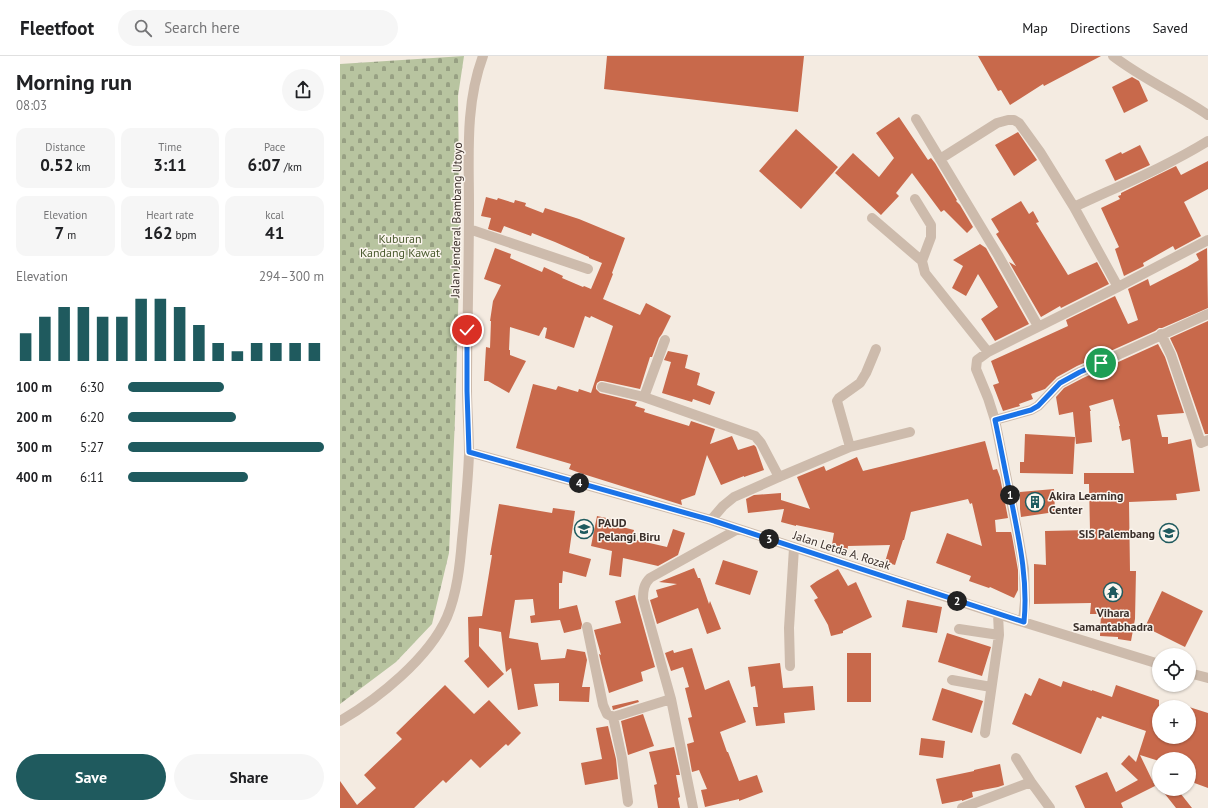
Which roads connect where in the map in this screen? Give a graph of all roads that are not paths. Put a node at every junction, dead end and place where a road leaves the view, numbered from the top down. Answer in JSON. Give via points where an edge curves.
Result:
{"nodes":[{"id":1,"x":483,"y":56,"type":"edge"},
{"id":2,"x":1113,"y":56,"type":"edge"},
{"id":3,"x":1208,"y":115,"type":"edge"},
{"id":4,"x":916,"y":119,"type":"dead end"},
{"id":5,"x":1208,"y":141,"type":"edge"},
{"id":6,"x":940,"y":159,"type":"junction"},
{"id":7,"x":915,"y":199,"type":"dead end"},
{"id":8,"x":1074,"y":207,"type":"junction"},
{"id":9,"x":872,"y":218,"type":"dead end"},
{"id":10,"x":469,"y":229,"type":"junction"},
{"id":11,"x":1208,"y":240,"type":"edge"},
{"id":12,"x":922,"y":260,"type":"junction"},
{"id":13,"x":588,"y":269,"type":"dead end"},
{"id":14,"x":1118,"y":287,"type":"junction"},
{"id":15,"x":1208,"y":314,"type":"edge"},
{"id":16,"x":1038,"y":326,"type":"junction"},
{"id":17,"x":1162,"y":334,"type":"junction"},
{"id":18,"x":665,"y":340,"type":"dead end"},
{"id":19,"x":876,"y":349,"type":"dead end"},
{"id":20,"x":988,"y":352,"type":"junction"},
{"id":21,"x":602,"y":387,"type":"dead end"},
{"id":22,"x":644,"y":397,"type":"junction"},
{"id":23,"x":995,"y":420,"type":"junction"},
{"id":24,"x":910,"y":432,"type":"dead end"},
{"id":25,"x":1208,"y":440,"type":"edge"},
{"id":26,"x":850,"y":447,"type":"junction"},
{"id":27,"x":469,"y":452,"type":"junction"},
{"id":28,"x":779,"y":477,"type":"junction"},
{"id":29,"x":711,"y":520,"type":"junction"},
{"id":30,"x":738,"y":529,"type":"junction"},
{"id":31,"x":794,"y":548,"type":"junction"},
{"id":32,"x":998,"y":614,"type":"junction"},
{"id":33,"x":1024,"y":622,"type":"junction"},
{"id":34,"x":587,"y":627,"type":"dead end"},
{"id":35,"x":959,"y":629,"type":"dead end"},
{"id":36,"x":999,"y":635,"type":"junction"},
{"id":37,"x":1152,"y":662,"type":"edge"},
{"id":38,"x":790,"y":666,"type":"dead end"},
{"id":39,"x":1196,"y":675,"type":"edge"},
{"id":40,"x":1208,"y":678,"type":"edge"},
{"id":41,"x":952,"y":680,"type":"dead end"},
{"id":42,"x":991,"y":687,"type":"junction"},
{"id":43,"x":671,"y":699,"type":"junction"},
{"id":44,"x":613,"y":717,"type":"junction"},
{"id":45,"x":340,"y":721,"type":"edge"},
{"id":46,"x":985,"y":733,"type":"dead end"},
{"id":47,"x":1016,"y":758,"type":"dead end"},
{"id":48,"x":1031,"y":782,"type":"junction"},
{"id":49,"x":628,"y":802,"type":"dead end"},
{"id":50,"x":693,"y":808,"type":"edge"},
{"id":51,"x":962,"y":808,"type":"edge"},
{"id":52,"x":1050,"y":808,"type":"edge"}],
"edges":[{"from":1,"to":10,"type":"street","name":"Jalan Jenderal Bambang Utoyo","via":[[471,102]]},
{"from":2,"to":3,"type":"street"},
{"from":4,"to":6,"type":"street"},
{"from":5,"to":8,"type":"street"},
{"from":6,"to":8,"type":"street","via":[[997,123],[1014,120],[1040,152]]},
{"from":6,"to":16,"type":"street"},
{"from":7,"to":12,"type":"street","via":[[931,225],[931,237]]},
{"from":8,"to":14,"type":"street"},
{"from":9,"to":12,"type":"street"},
{"from":10,"to":13,"type":"street"},
{"from":10,"to":27,"type":"street","name":"Jalan Jenderal Bambang Utoyo"},
{"from":11,"to":14,"type":"street"},
{"from":12,"to":20,"type":"street","via":[[925,273]]},
{"from":14,"to":16,"type":"street"},
{"from":15,"to":17,"type":"street"},
{"from":16,"to":20,"type":"street"},
{"from":17,"to":23,"type":"street","via":[[1060,383],[1031,410]]},
{"from":17,"to":25,"type":"street","via":[[1201,443]]},
{"from":18,"to":22,"type":"street"},
{"from":19,"to":26,"type":"street","via":[[860,383],[837,401]]},
{"from":20,"to":23,"type":"street","via":[[978,360],[976,369]]},
{"from":21,"to":22,"type":"street"},
{"from":22,"to":28,"type":"street","via":[[755,436]]},
{"from":23,"to":33,"type":"street","via":[[1024,569]]},
{"from":24,"to":26,"type":"street"},
{"from":26,"to":28,"type":"street"},
{"from":27,"to":29,"type":"street","name":"Jalan Letda A. Rozak"},
{"from":27,"to":45,"type":"street","name":"Jalan Jenderal Bambang Utoyo","via":[[461,558],[454,597],[447,616],[422,654],[404,673]]},
{"from":28,"to":29,"type":"street","via":[[734,497]]},
{"from":29,"to":30,"type":"street","name":"Jalan Letda A. Rozak"},
{"from":30,"to":31,"type":"street","name":"Jalan Letda A. Rozak"},
{"from":30,"to":43,"type":"street","via":[[645,583],[643,599]]},
{"from":31,"to":32,"type":"street","name":"Jalan Letda A. Rozak"},
{"from":31,"to":38,"type":"street","via":[[789,628]]},
{"from":32,"to":33,"type":"street","name":"Jalan Letda A. Rozak"},
{"from":32,"to":36,"type":"street"},
{"from":33,"to":37,"type":"street","name":"Jalan Letda A. Rozak"},
{"from":34,"to":44,"type":"street","via":[[603,705],[607,714]]},
{"from":35,"to":36,"type":"street"},
{"from":36,"to":42,"type":"street"},
{"from":39,"to":40,"type":"street"},
{"from":41,"to":42,"type":"street"},
{"from":42,"to":46,"type":"street"},
{"from":43,"to":44,"type":"street"},
{"from":43,"to":50,"type":"street"},
{"from":44,"to":49,"type":"street"},
{"from":47,"to":48,"type":"street"},
{"from":48,"to":51,"type":"street"},
{"from":48,"to":52,"type":"street"}]}
